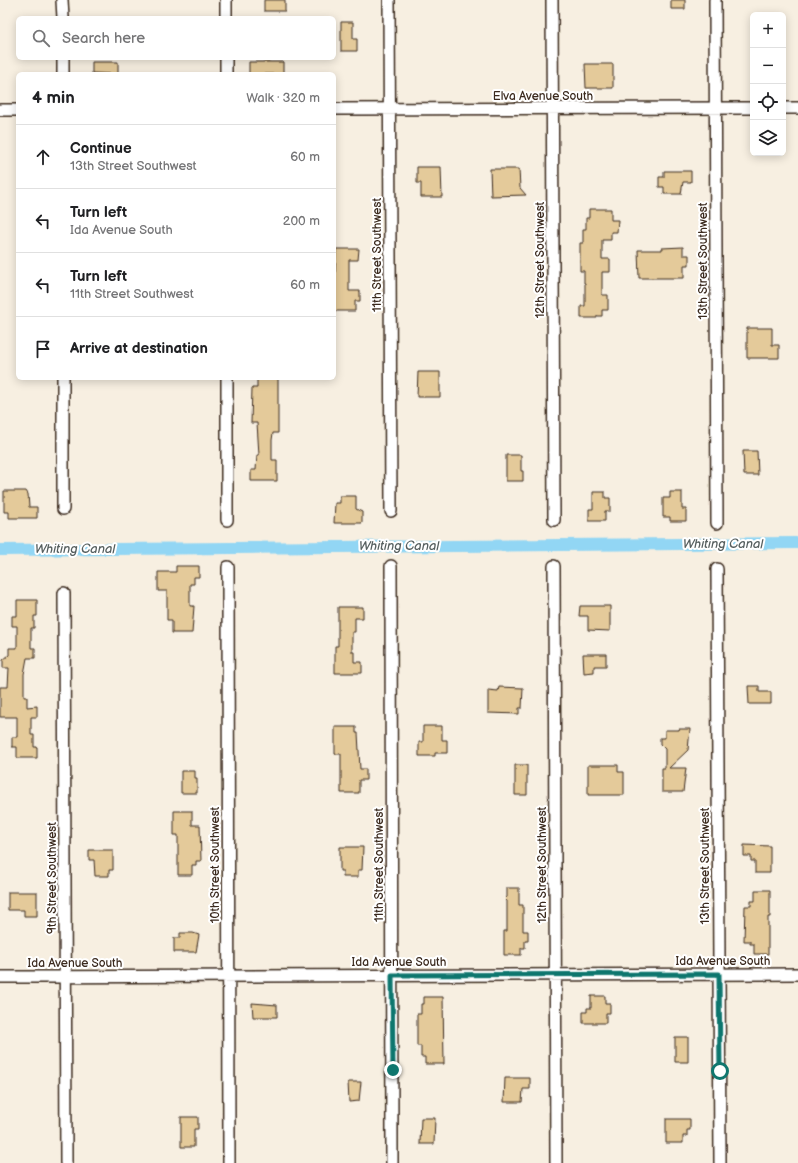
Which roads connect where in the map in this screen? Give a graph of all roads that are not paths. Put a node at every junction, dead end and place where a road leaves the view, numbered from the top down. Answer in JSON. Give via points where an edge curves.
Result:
{"nodes":[{"id":1,"x":62,"y":0,"type":"edge"},
{"id":2,"x":226,"y":0,"type":"edge"},
{"id":3,"x":389,"y":0,"type":"edge"},
{"id":4,"x":552,"y":0,"type":"edge"},
{"id":5,"x":715,"y":0,"type":"edge"},
{"id":6,"x":63,"y":16,"type":"edge"},
{"id":7,"x":226,"y":16,"type":"edge"},
{"id":8,"x":63,"y":60,"type":"edge"},
{"id":9,"x":226,"y":60,"type":"edge"},
{"id":10,"x":62,"y":72,"type":"edge"},
{"id":11,"x":226,"y":72,"type":"edge"},
{"id":12,"x":552,"y":108,"type":"junction"},
{"id":13,"x":715,"y":108,"type":"junction"},
{"id":14,"x":750,"y":108,"type":"edge"},
{"id":15,"x":786,"y":108,"type":"edge"},
{"id":16,"x":798,"y":108,"type":"edge"},
{"id":17,"x":336,"y":109,"type":"edge"},
{"id":18,"x":389,"y":109,"type":"junction"},
{"id":19,"x":0,"y":110,"type":"edge"},
{"id":20,"x":16,"y":110,"type":"edge"},
{"id":21,"x":63,"y":380,"type":"edge"},
{"id":22,"x":227,"y":380,"type":"edge"},
{"id":23,"x":63,"y":509,"type":"dead end"},
{"id":24,"x":391,"y":511,"type":"dead end"},
{"id":25,"x":227,"y":520,"type":"dead end"},
{"id":26,"x":554,"y":520,"type":"dead end"},
{"id":27,"x":717,"y":523,"type":"dead end"},
{"id":28,"x":391,"y":566,"type":"dead end"},
{"id":29,"x":554,"y":566,"type":"dead end"},
{"id":30,"x":228,"y":568,"type":"dead end"},
{"id":31,"x":717,"y":569,"type":"dead end"},
{"id":32,"x":64,"y":593,"type":"dead end"},
{"id":33,"x":556,"y":974,"type":"junction"},
{"id":34,"x":719,"y":974,"type":"junction"},
{"id":35,"x":798,"y":974,"type":"edge"},
{"id":36,"x":392,"y":975,"type":"junction"},
{"id":37,"x":65,"y":976,"type":"junction"},
{"id":38,"x":228,"y":976,"type":"junction"},
{"id":39,"x":0,"y":977,"type":"edge"},
{"id":40,"x":66,"y":1163,"type":"edge"},
{"id":41,"x":229,"y":1163,"type":"edge"},
{"id":42,"x":392,"y":1163,"type":"edge"},
{"id":43,"x":556,"y":1163,"type":"edge"},
{"id":44,"x":720,"y":1163,"type":"edge"}],
"edges":[{"from":1,"to":6,"type":"street"},
{"from":2,"to":7,"type":"street"},
{"from":3,"to":18,"type":"street","name":"11th Street Southwest"},
{"from":4,"to":12,"type":"street","name":"12th Street Southwest"},
{"from":5,"to":13,"type":"street","name":"13th Street Southwest"},
{"from":8,"to":10,"type":"street"},
{"from":9,"to":11,"type":"street"},
{"from":12,"to":13,"type":"street","name":"Elva Avenue South"},
{"from":12,"to":18,"type":"street","name":"Elva Avenue South"},
{"from":12,"to":26,"type":"street","name":"12th Street Southwest"},
{"from":13,"to":14,"type":"street","name":"Elva Avenue South"},
{"from":13,"to":27,"type":"street","name":"13th Street Southwest"},
{"from":15,"to":16,"type":"street"},
{"from":17,"to":18,"type":"street","name":"Elva Avenue South"},
{"from":18,"to":24,"type":"street","name":"11th Street Southwest"},
{"from":19,"to":20,"type":"street"},
{"from":21,"to":23,"type":"street"},
{"from":22,"to":25,"type":"street"},
{"from":28,"to":36,"type":"street","name":"11th Street Southwest"},
{"from":29,"to":33,"type":"street","name":"12th Street Southwest"},
{"from":30,"to":38,"type":"street","name":"10th Street Southwest"},
{"from":31,"to":34,"type":"street","name":"13th Street Southwest"},
{"from":32,"to":37,"type":"street","name":"9th Street Southwest"},
{"from":33,"to":34,"type":"street","name":"Ida Avenue South"},
{"from":33,"to":36,"type":"street","name":"Ida Avenue South"},
{"from":33,"to":43,"type":"street","name":"12th Street Southwest"},
{"from":34,"to":35,"type":"street","name":"Ida Avenue South"},
{"from":34,"to":44,"type":"street","name":"13th Street Southwest"},
{"from":36,"to":38,"type":"street","name":"Ida Avenue South"},
{"from":36,"to":42,"type":"street","name":"11th Street Southwest"},
{"from":37,"to":38,"type":"street","name":"Ida Avenue South"},
{"from":37,"to":39,"type":"street","name":"Ida Avenue South"},
{"from":37,"to":40,"type":"street","name":"9th Street Southwest"},
{"from":38,"to":41,"type":"street","name":"10th Street Southwest"}]}
